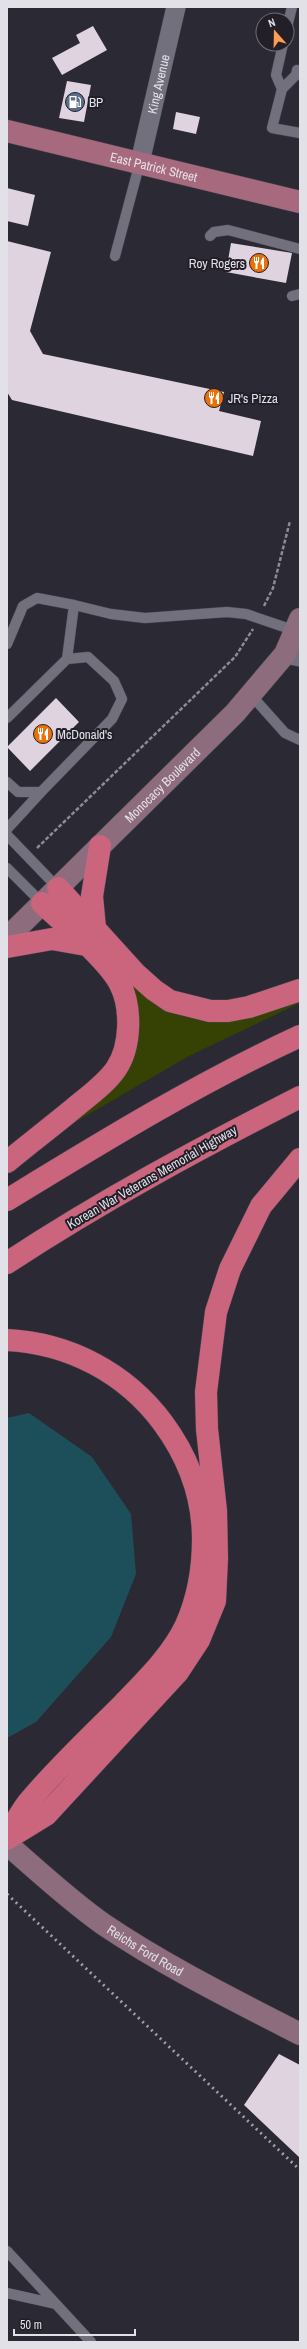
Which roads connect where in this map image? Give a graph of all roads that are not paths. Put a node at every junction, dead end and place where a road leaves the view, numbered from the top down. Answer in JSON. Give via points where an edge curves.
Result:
{"nodes":[{"id":1,"x":176,"y":7,"type":"edge"},
{"id":2,"x":281,"y":52,"type":"edge"},
{"id":3,"x":297,"y":70,"type":"dead end"},
{"id":4,"x":282,"y":89,"type":"junction"},
{"id":5,"x":7,"y":131,"type":"edge"},
{"id":6,"x":300,"y":133,"type":"edge"},
{"id":7,"x":140,"y":162,"type":"junction"},
{"id":8,"x":300,"y":202,"type":"edge"},
{"id":9,"x":210,"y":236,"type":"dead end"},
{"id":10,"x":300,"y":249,"type":"edge"},
{"id":11,"x":115,"y":256,"type":"dead end"},
{"id":12,"x":74,"y":605,"type":"junction"},
{"id":13,"x":298,"y":625,"type":"edge"},
{"id":14,"x":7,"y":644,"type":"edge"},
{"id":15,"x":292,"y":656,"type":"edge"},
{"id":16,"x":67,"y":659,"type":"junction"},
{"id":17,"x":251,"y":695,"type":"junction"},
{"id":18,"x":7,"y":718,"type":"edge"},
{"id":19,"x":300,"y":740,"type":"edge"},
{"id":20,"x":7,"y":782,"type":"edge"},
{"id":21,"x":41,"y":792,"type":"junction"},
{"id":22,"x":7,"y":829,"type":"edge"},
{"id":23,"x":7,"y":835,"type":"edge"},
{"id":24,"x":100,"y":846,"type":"junction"},
{"id":25,"x":7,"y":868,"type":"edge"},
{"id":26,"x":58,"y":888,"type":"junction"},
{"id":27,"x":42,"y":904,"type":"junction"},
{"id":28,"x":90,"y":937,"type":"junction"},
{"id":29,"x":7,"y":938,"type":"edge"},
{"id":30,"x":7,"y":947,"type":"edge"},
{"id":31,"x":300,"y":990,"type":"edge"},
{"id":32,"x":300,"y":1036,"type":"edge"},
{"id":33,"x":300,"y":1096,"type":"edge"},
{"id":34,"x":300,"y":1159,"type":"edge"},
{"id":35,"x":7,"y":1162,"type":"edge"},
{"id":36,"x":7,"y":1200,"type":"edge"},
{"id":37,"x":7,"y":1264,"type":"edge"},
{"id":38,"x":7,"y":1340,"type":"edge"},
{"id":39,"x":7,"y":1836,"type":"edge"},
{"id":40,"x":7,"y":1839,"type":"edge"},
{"id":41,"x":7,"y":1844,"type":"edge"},
{"id":42,"x":300,"y":2034,"type":"edge"},
{"id":43,"x":7,"y":2251,"type":"edge"},
{"id":44,"x":7,"y":2293,"type":"edge"},
{"id":45,"x":56,"y":2304,"type":"junction"},
{"id":46,"x":92,"y":2342,"type":"edge"}],
"edges":[{"from":1,"to":7,"type":"street","name":"King Avenue"},
{"from":2,"to":4,"type":"lane","via":[[276,75]]},
{"from":3,"to":4,"type":"lane","via":[[296,76]]},
{"from":4,"to":6,"type":"lane","via":[[272,128]]},
{"from":5,"to":7,"type":"main road","name":"East Patrick Street"},
{"from":7,"to":8,"type":"main road","name":"East Patrick Street"},
{"from":7,"to":11,"type":"lane"},
{"from":9,"to":10,"type":"lane","via":[[214,232],[228,230]]},
{"from":12,"to":13,"type":"lane","via":[[111,614],[145,618],[227,612]]},
{"from":12,"to":14,"type":"lane","via":[[37,598],[23,606]]},
{"from":12,"to":16,"type":"lane"},
{"from":13,"to":15,"type":"main road","name":"Monocacy Boulevard"},
{"from":15,"to":17,"type":"main road","name":"Monocacy Boulevard"},
{"from":16,"to":18,"type":"lane"},
{"from":16,"to":21,"type":"lane","via":[[88,657],[114,681],[122,699],[112,719]]},
{"from":17,"to":19,"type":"lane","via":[[285,732]]},
{"from":17,"to":24,"type":"main road","name":"Monocacy Boulevard"},
{"from":20,"to":21,"type":"lane","via":[[18,792]]},
{"from":21,"to":22,"type":"lane"},
{"from":23,"to":26,"type":"lane"},
{"from":24,"to":26,"type":"main road","name":"Monocacy Boulevard"},
{"from":24,"to":28,"type":"highway","via":[[92,896]]},
{"from":25,"to":27,"type":"lane"},
{"from":26,"to":27,"type":"main road","name":"Monocacy Boulevard"},
{"from":26,"to":28,"type":"highway"},
{"from":27,"to":28,"type":"highway"},
{"from":27,"to":29,"type":"main road","name":"Monocacy Boulevard"},
{"from":28,"to":30,"type":"highway","via":[[52,939]]},
{"from":28,"to":31,"type":"highway","via":[[154,990],[170,1001],[188,1006],[210,1011],[228,1011],[249,1007]]},
{"from":28,"to":35,"type":"highway","via":[[120,984],[127,1007],[125,1048],[116,1069],[91,1094]]},
{"from":32,"to":36,"type":"highway","via":[[188,1093],[101,1142]]},
{"from":33,"to":37,"type":"highway","name":"Korean War Veterans Memorial Highway","via":[[128,1188]]},
{"from":34,"to":40,"type":"highway","via":[[261,1206],[230,1269],[216,1312],[206,1392],[206,1429],[216,1511],[215,1601],[199,1640],[178,1672],[46,1815]]},
{"from":38,"to":39,"type":"highway","via":[[41,1344],[73,1354],[118,1377],[138,1394],[168,1429],[183,1454],[196,1484],[202,1508],[203,1532],[203,1557],[194,1605],[171,1650],[147,1679],[30,1800]]},
{"from":41,"to":42,"type":"main road","name":"Reichs Ford Road","via":[[64,1894],[108,1927],[197,1979]]},
{"from":43,"to":45,"type":"lane"},
{"from":44,"to":45,"type":"lane"},
{"from":45,"to":46,"type":"lane"}]}
